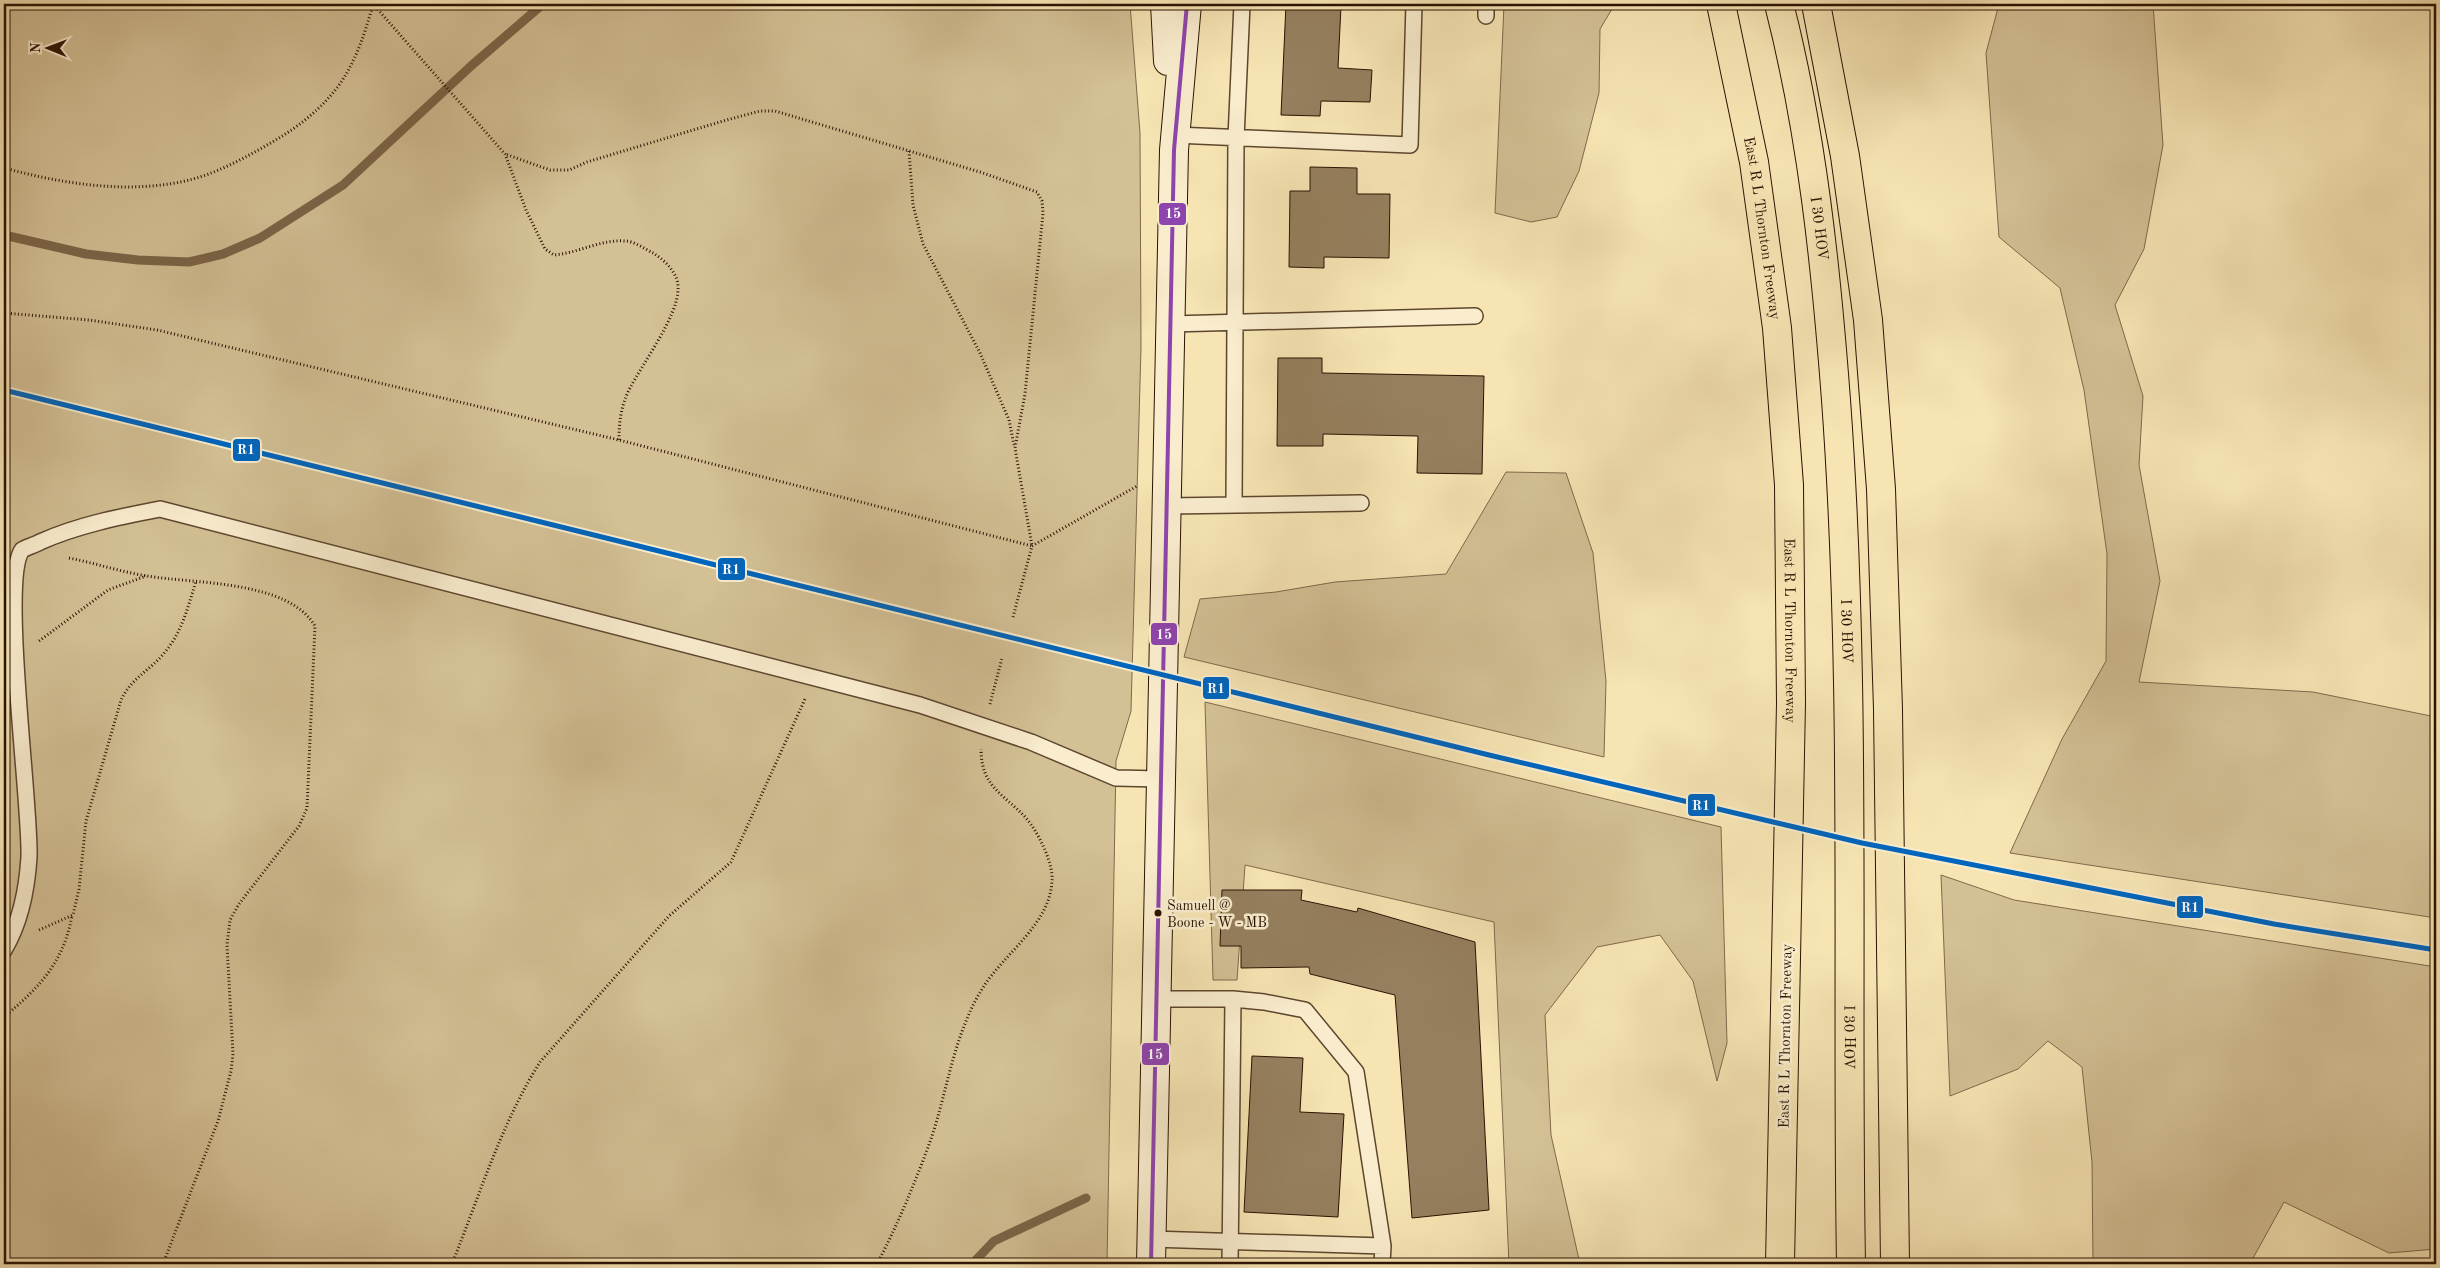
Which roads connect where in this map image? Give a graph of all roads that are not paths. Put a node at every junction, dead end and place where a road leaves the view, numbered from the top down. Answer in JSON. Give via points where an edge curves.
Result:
{"nodes":[{"id":1,"x":1165,"y":4,"type":"edge"},
{"id":2,"x":1187,"y":4,"type":"edge"},
{"id":3,"x":1242,"y":4,"type":"edge"},
{"id":4,"x":1414,"y":4,"type":"edge"},
{"id":5,"x":1817,"y":9,"type":"edge"},
{"id":6,"x":1724,"y":15,"type":"edge"},
{"id":7,"x":1782,"y":15,"type":"edge"},
{"id":8,"x":1236,"y":138,"type":"junction"},
{"id":9,"x":1175,"y":142,"type":"junction"},
{"id":10,"x":1475,"y":316,"type":"dead end"},
{"id":11,"x":1234,"y":322,"type":"junction"},
{"id":12,"x":1171,"y":324,"type":"junction"},
{"id":13,"x":1361,"y":503,"type":"dead end"},
{"id":14,"x":1234,"y":505,"type":"junction"},
{"id":15,"x":1167,"y":506,"type":"junction"},
{"id":16,"x":1161,"y":779,"type":"junction"},
{"id":17,"x":6,"y":947,"type":"edge"},
{"id":18,"x":1156,"y":999,"type":"junction"},
{"id":19,"x":1233,"y":999,"type":"junction"},
{"id":20,"x":1231,"y":1241,"type":"junction"},
{"id":21,"x":1383,"y":1246,"type":"junction"},
{"id":22,"x":1151,"y":1252,"type":"edge"},
{"id":23,"x":1230,"y":1264,"type":"edge"},
{"id":24,"x":1382,"y":1264,"type":"edge"},
{"id":25,"x":1780,"y":1264,"type":"edge"},
{"id":26,"x":1851,"y":1264,"type":"edge"},
{"id":27,"x":1895,"y":1264,"type":"edge"}],
"edges":[{"from":1,"to":9,"type":"main road"},
{"from":2,"to":9,"type":"main road"},
{"from":3,"to":8,"type":"lane"},
{"from":4,"to":8,"type":"lane","via":[[1410,145]]},
{"from":5,"to":27,"type":"highway","via":[[1845,156],[1868,320],[1881,489],[1888,709]]},
{"from":6,"to":25,"type":"highway","name":"East R L Thornton Freeway","via":[[1754,162],[1777,328],[1789,485],[1791,703]]},
{"from":7,"to":26,"type":"highway","name":"I 30 HOV","via":[[1810,150],[1830,320],[1842,487],[1849,705]]},
{"from":8,"to":9,"type":"lane"},
{"from":8,"to":11,"type":"lane"},
{"from":9,"to":12,"type":"main road"},
{"from":10,"to":11,"type":"lane"},
{"from":11,"to":12,"type":"lane"},
{"from":11,"to":14,"type":"lane"},
{"from":12,"to":15,"type":"main road"},
{"from":13,"to":14,"type":"lane"},
{"from":14,"to":15,"type":"lane"},
{"from":15,"to":16,"type":"main road"},
{"from":16,"to":17,"type":"lane","via":[[1116,778],[1030,742],[920,705],[160,509],[104,520],[53,536],[22,550],[14,565],[10,592],[11,662],[29,855],[25,900]]},
{"from":16,"to":18,"type":"main road"},
{"from":18,"to":19,"type":"lane"},
{"from":18,"to":22,"type":"main road"},
{"from":19,"to":20,"type":"lane"},
{"from":19,"to":21,"type":"lane","via":[[1305,1010],[1356,1072]]},
{"from":20,"to":21,"type":"lane"},
{"from":20,"to":22,"type":"lane"},
{"from":20,"to":23,"type":"lane"},
{"from":21,"to":24,"type":"lane"}]}
